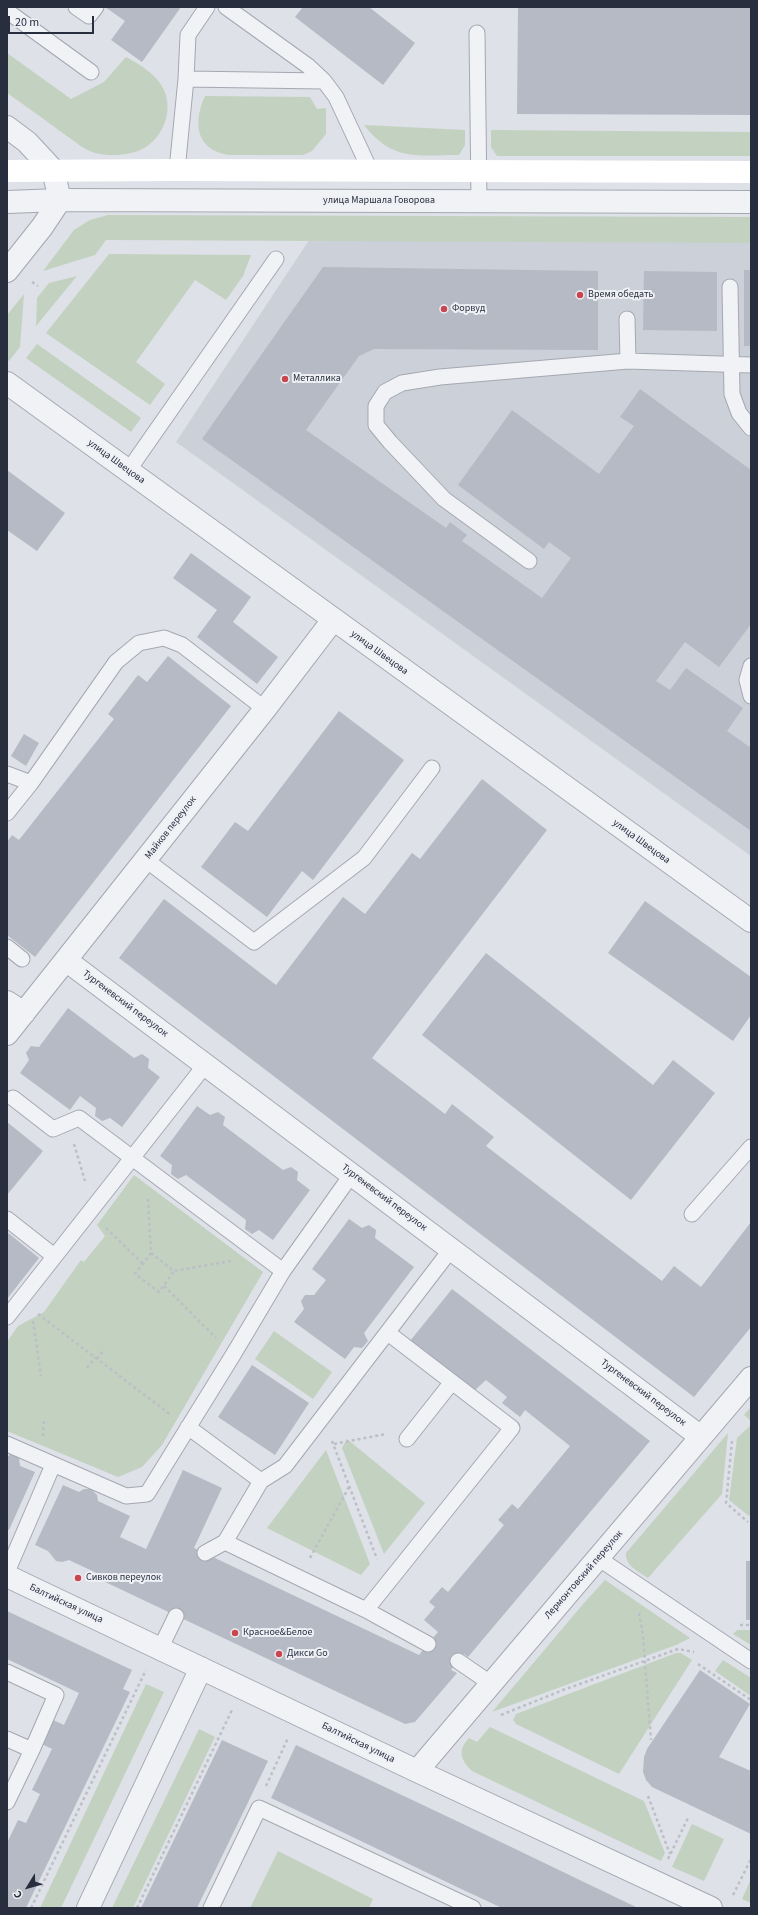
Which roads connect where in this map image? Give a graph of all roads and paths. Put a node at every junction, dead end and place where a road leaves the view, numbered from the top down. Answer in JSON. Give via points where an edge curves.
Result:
{"nodes":[{"id":1,"x":76,"y":7,"type":"edge"},
{"id":2,"x":96,"y":7,"type":"edge"},
{"id":3,"x":207,"y":7,"type":"edge"},
{"id":4,"x":226,"y":7,"type":"edge"},
{"id":5,"x":7,"y":11,"type":"edge"},
{"id":6,"x":477,"y":33,"type":"dead end"},
{"id":7,"x":91,"y":72,"type":"dead end"},
{"id":8,"x":186,"y":79,"type":"junction"},
{"id":9,"x":324,"y":81,"type":"junction"},
{"id":10,"x":7,"y":127,"type":"edge"},
{"id":11,"x":53,"y":170,"type":"junction"},
{"id":12,"x":177,"y":170,"type":"junction"},
{"id":13,"x":370,"y":170,"type":"junction"},
{"id":14,"x":7,"y":171,"type":"edge"},
{"id":15,"x":478,"y":171,"type":"junction"},
{"id":16,"x":751,"y":172,"type":"edge"},
{"id":17,"x":60,"y":200,"type":"junction"},
{"id":18,"x":478,"y":201,"type":"junction"},
{"id":19,"x":7,"y":202,"type":"edge"},
{"id":20,"x":751,"y":202,"type":"edge"},
{"id":21,"x":276,"y":259,"type":"dead end"},
{"id":22,"x":7,"y":271,"type":"edge"},
{"id":23,"x":32,"y":282,"type":"dead end"},
{"id":24,"x":38,"y":286,"type":"dead end"},
{"id":25,"x":730,"y":288,"type":"dead end"},
{"id":26,"x":627,"y":319,"type":"dead end"},
{"id":27,"x":628,"y":360,"type":"junction"},
{"id":28,"x":730,"y":364,"type":"junction"},
{"id":29,"x":751,"y":365,"type":"edge"},
{"id":30,"x":7,"y":383,"type":"edge"},
{"id":31,"x":751,"y":428,"type":"edge"},
{"id":32,"x":128,"y":471,"type":"junction"},
{"id":33,"x":529,"y":562,"type":"dead end"},
{"id":34,"x":333,"y":620,"type":"junction"},
{"id":35,"x":751,"y":666,"type":"edge"},
{"id":36,"x":751,"y":696,"type":"edge"},
{"id":37,"x":265,"y":709,"type":"junction"},
{"id":38,"x":432,"y":768,"type":"dead end"},
{"id":39,"x":7,"y":774,"type":"edge"},
{"id":40,"x":31,"y":782,"type":"junction"},
{"id":41,"x":7,"y":813,"type":"edge"},
{"id":42,"x":146,"y":860,"type":"junction"},
{"id":43,"x":751,"y":921,"type":"edge"},
{"id":44,"x":7,"y":947,"type":"edge"},
{"id":45,"x":22,"y":959,"type":"dead end"},
{"id":46,"x":67,"y":961,"type":"junction"},
{"id":47,"x":15,"y":1008,"type":"edge"},
{"id":48,"x":7,"y":1034,"type":"edge"},
{"id":49,"x":206,"y":1064,"type":"junction"},
{"id":50,"x":13,"y":1098,"type":"dead end"},
{"id":51,"x":67,"y":1123,"type":"junction"},
{"id":52,"x":751,"y":1147,"type":"edge"},
{"id":53,"x":132,"y":1157,"type":"junction"},
{"id":54,"x":147,"y":1168,"type":"junction"},
{"id":55,"x":352,"y":1174,"type":"junction"},
{"id":56,"x":92,"y":1209,"type":"junction"},
{"id":57,"x":692,"y":1214,"type":"dead end"},
{"id":58,"x":7,"y":1219,"type":"edge"},
{"id":59,"x":452,"y":1248,"type":"junction"},
{"id":60,"x":151,"y":1253,"type":"junction"},
{"id":61,"x":263,"y":1255,"type":"junction"},
{"id":62,"x":54,"y":1256,"type":"junction"},
{"id":63,"x":143,"y":1264,"type":"junction"},
{"id":64,"x":174,"y":1271,"type":"junction"},
{"id":65,"x":283,"y":1271,"type":"junction"},
{"id":66,"x":164,"y":1286,"type":"junction"},
{"id":67,"x":25,"y":1304,"type":"junction"},
{"id":68,"x":7,"y":1317,"type":"edge"},
{"id":69,"x":388,"y":1333,"type":"junction"},
{"id":70,"x":103,"y":1351,"type":"dead end"},
{"id":71,"x":233,"y":1355,"type":"junction"},
{"id":72,"x":96,"y":1358,"type":"junction"},
{"id":73,"x":87,"y":1368,"type":"dead end"},
{"id":74,"x":41,"y":1376,"type":"dead end"},
{"id":75,"x":751,"y":1378,"type":"edge"},
{"id":76,"x":452,"y":1382,"type":"junction"},
{"id":77,"x":323,"y":1417,"type":"junction"},
{"id":78,"x":188,"y":1427,"type":"junction"},
{"id":79,"x":412,"y":1433,"type":"joint"},
{"id":80,"x":733,"y":1434,"type":"dead end"},
{"id":81,"x":701,"y":1437,"type":"junction"},
{"id":82,"x":7,"y":1444,"type":"edge"},
{"id":83,"x":334,"y":1444,"type":"junction"},
{"id":84,"x":54,"y":1464,"type":"junction"},
{"id":85,"x":261,"y":1481,"type":"junction"},
{"id":86,"x":349,"y":1487,"type":"junction"},
{"id":87,"x":748,"y":1522,"type":"dead end"},
{"id":88,"x":225,"y":1542,"type":"junction"},
{"id":89,"x":205,"y":1554,"type":"dead end"},
{"id":90,"x":598,"y":1558,"type":"junction"},
{"id":91,"x":7,"y":1572,"type":"edge"},
{"id":92,"x":7,"y":1576,"type":"edge"},
{"id":93,"x":300,"y":1578,"type":"junction"},
{"id":94,"x":386,"y":1584,"type":"junction"},
{"id":95,"x":366,"y":1610,"type":"junction"},
{"id":96,"x":639,"y":1611,"type":"dead end"},
{"id":97,"x":176,"y":1616,"type":"dead end"},
{"id":98,"x":733,"y":1625,"type":"dead end"},
{"id":99,"x":751,"y":1625,"type":"edge"},
{"id":100,"x":428,"y":1644,"type":"dead end"},
{"id":101,"x":160,"y":1649,"type":"junction"},
{"id":102,"x":698,"y":1652,"type":"dead end"},
{"id":103,"x":458,"y":1661,"type":"dead end"},
{"id":104,"x":645,"y":1661,"type":"junction"},
{"id":105,"x":751,"y":1661,"type":"edge"},
{"id":106,"x":698,"y":1664,"type":"dead end"},
{"id":107,"x":201,"y":1668,"type":"junction"},
{"id":108,"x":146,"y":1670,"type":"dead end"},
{"id":109,"x":7,"y":1672,"type":"edge"},
{"id":110,"x":490,"y":1684,"type":"junction"},
{"id":111,"x":751,"y":1700,"type":"edge"},
{"id":112,"x":232,"y":1710,"type":"dead end"},
{"id":113,"x":494,"y":1717,"type":"dead end"},
{"id":114,"x":289,"y":1738,"type":"dead end"},
{"id":115,"x":7,"y":1739,"type":"edge"},
{"id":116,"x":651,"y":1740,"type":"dead end"},
{"id":117,"x":32,"y":1750,"type":"junction"},
{"id":118,"x":416,"y":1771,"type":"junction"},
{"id":119,"x":648,"y":1796,"type":"dead end"},
{"id":120,"x":7,"y":1802,"type":"edge"},
{"id":121,"x":259,"y":1808,"type":"junction"},
{"id":122,"x":689,"y":1816,"type":"dead end"},
{"id":123,"x":670,"y":1854,"type":"junction"},
{"id":124,"x":751,"y":1859,"type":"edge"},
{"id":125,"x":657,"y":1883,"type":"junction"},
{"id":126,"x":721,"y":1904,"type":"edge"},
{"id":127,"x":463,"y":1906,"type":"edge"},
{"id":128,"x":31,"y":1908,"type":"edge"},
{"id":129,"x":88,"y":1908,"type":"edge"},
{"id":130,"x":137,"y":1908,"type":"edge"},
{"id":131,"x":211,"y":1908,"type":"edge"}],
"edges":[{"from":1,"to":2,"type":"lane","via":[[89,16]]},
{"from":3,"to":8,"type":"lane","via":[[188,35]]},
{"from":4,"to":9,"type":"lane","via":[[308,66]]},
{"from":5,"to":7,"type":"lane"},
{"from":6,"to":15,"type":"lane"},
{"from":8,"to":9,"type":"lane"},
{"from":8,"to":12,"type":"lane"},
{"from":9,"to":13,"type":"lane","via":[[336,97]]},
{"from":10,"to":11,"type":"street","via":[[27,142]]},
{"from":11,"to":12,"type":"main road"},
{"from":11,"to":14,"type":"main road"},
{"from":11,"to":17,"type":"street"},
{"from":12,"to":13,"type":"main road"},
{"from":13,"to":15,"type":"main road"},
{"from":15,"to":16,"type":"main road"},
{"from":15,"to":18,"type":"lane"},
{"from":17,"to":18,"type":"street","name":"улица Маршала Говорова"},
{"from":17,"to":19,"type":"street","name":"улица Маршала Говорова"},
{"from":17,"to":22,"type":"street"},
{"from":18,"to":20,"type":"street","name":"улица Маршала Говорова"},
{"from":21,"to":32,"type":"lane"},
{"from":23,"to":24,"type":"path"},
{"from":25,"to":28,"type":"lane"},
{"from":26,"to":27,"type":"lane"},
{"from":27,"to":28,"type":"lane"},
{"from":27,"to":33,"type":"lane","via":[[440,377],[402,383],[385,392],[376,406],[376,425],[444,499]]},
{"from":28,"to":29,"type":"lane"},
{"from":28,"to":31,"type":"lane","via":[[732,394],[738,413]]},
{"from":30,"to":32,"type":"street","name":"улица Швецова"},
{"from":32,"to":34,"type":"street","name":"улица Швецова"},
{"from":34,"to":37,"type":"street","name":"Майков переулок"},
{"from":34,"to":43,"type":"street","name":"улица Швецова"},
{"from":35,"to":36,"type":"lane","via":[[747,680]]},
{"from":37,"to":40,"type":"lane","via":[[182,644],[164,638],[139,643],[116,662]]},
{"from":37,"to":42,"type":"street","name":"Майков переулок"},
{"from":38,"to":42,"type":"lane","via":[[364,858],[254,942]]},
{"from":39,"to":40,"type":"lane"},
{"from":40,"to":41,"type":"lane"},
{"from":42,"to":46,"type":"street","name":"Майков переулок"},
{"from":44,"to":45,"type":"lane"},
{"from":46,"to":47,"type":"street","name":"Майков переулок"},
{"from":46,"to":49,"type":"street","name":"Тургеневский переулок"},
{"from":47,"to":48,"type":"street","name":"Майков переулок"},
{"from":49,"to":53,"type":"lane"},
{"from":49,"to":55,"type":"street","name":"Тургеневский переулок"},
{"from":50,"to":51,"type":"lane","via":[[53,1129]]},
{"from":51,"to":53,"type":"lane","via":[[80,1118]]},
{"from":51,"to":56,"type":"path"},
{"from":52,"to":57,"type":"lane"},
{"from":53,"to":54,"type":"lane"},
{"from":53,"to":56,"type":"lane"},
{"from":54,"to":60,"type":"path"},
{"from":54,"to":61,"type":"lane"},
{"from":55,"to":59,"type":"street","name":"Тургеневский переулок"},
{"from":55,"to":65,"type":"lane"},
{"from":56,"to":62,"type":"lane"},
{"from":56,"to":63,"type":"path"},
{"from":58,"to":62,"type":"lane"},
{"from":59,"to":69,"type":"lane"},
{"from":59,"to":81,"type":"street","name":"Тургеневский переулок"},
{"from":60,"to":63,"type":"path"},
{"from":60,"to":64,"type":"path"},
{"from":61,"to":64,"type":"path"},
{"from":61,"to":65,"type":"lane"},
{"from":62,"to":67,"type":"lane"},
{"from":63,"to":66,"type":"path","via":[[135,1274],[159,1292]]},
{"from":64,"to":66,"type":"path"},
{"from":65,"to":71,"type":"lane"},
{"from":66,"to":71,"type":"path"},
{"from":67,"to":68,"type":"lane"},
{"from":67,"to":72,"type":"path"},
{"from":67,"to":74,"type":"path"},
{"from":69,"to":76,"type":"lane"},
{"from":69,"to":77,"type":"lane"},
{"from":70,"to":72,"type":"path"},
{"from":71,"to":78,"type":"lane"},
{"from":72,"to":73,"type":"path"},
{"from":72,"to":78,"type":"path"},
{"from":75,"to":81,"type":"street","name":"Лермонтовский переулок"},
{"from":76,"to":79,"type":"lane"},
{"from":76,"to":94,"type":"lane","via":[[512,1428]]},
{"from":77,"to":83,"type":"path"},
{"from":77,"to":85,"type":"lane","via":[[286,1466]]},
{"from":78,"to":84,"type":"lane","via":[[147,1494],[126,1496]]},
{"from":78,"to":85,"type":"lane"},
{"from":79,"to":83,"type":"path"},
{"from":80,"to":87,"type":"path","via":[[726,1503]]},
{"from":81,"to":90,"type":"street","name":"Лермонтовский переулок"},
{"from":82,"to":84,"type":"lane"},
{"from":83,"to":86,"type":"path"},
{"from":84,"to":91,"type":"lane"},
{"from":85,"to":88,"type":"lane"},
{"from":86,"to":93,"type":"path"},
{"from":86,"to":94,"type":"path"},
{"from":88,"to":89,"type":"lane"},
{"from":88,"to":93,"type":"lane"},
{"from":90,"to":105,"type":"lane"},
{"from":90,"to":110,"type":"street","name":"Лермонтовский переулок"},
{"from":92,"to":101,"type":"street","name":"Балтийская улица"},
{"from":93,"to":95,"type":"lane"},
{"from":94,"to":95,"type":"lane"},
{"from":95,"to":100,"type":"lane"},
{"from":96,"to":104,"type":"path"},
{"from":97,"to":101,"type":"lane"},
{"from":98,"to":99,"type":"path"},
{"from":101,"to":107,"type":"street","name":"Балтийская улица"},
{"from":102,"to":104,"type":"path","via":[[678,1649]]},
{"from":103,"to":110,"type":"lane"},
{"from":104,"to":113,"type":"path"},
{"from":104,"to":116,"type":"path"},
{"from":106,"to":111,"type":"path"},
{"from":107,"to":118,"type":"street","name":"Балтийская улица"},
{"from":107,"to":129,"type":"street"},
{"from":108,"to":128,"type":"path"},
{"from":109,"to":117,"type":"lane","via":[[56,1695]]},
{"from":110,"to":118,"type":"street","name":"Лермонтовский переулок"},
{"from":112,"to":130,"type":"path"},
{"from":114,"to":121,"type":"path","via":[[262,1795]]},
{"from":115,"to":117,"type":"lane"},
{"from":117,"to":120,"type":"lane"},
{"from":118,"to":125,"type":"street","name":"Балтийская улица"},
{"from":119,"to":123,"type":"path"},
{"from":121,"to":127,"type":"lane"},
{"from":121,"to":131,"type":"lane"},
{"from":122,"to":123,"type":"path"},
{"from":123,"to":125,"type":"path"},
{"from":124,"to":126,"type":"path"},
{"from":125,"to":126,"type":"street","name":"Балтийская улица"}]}
